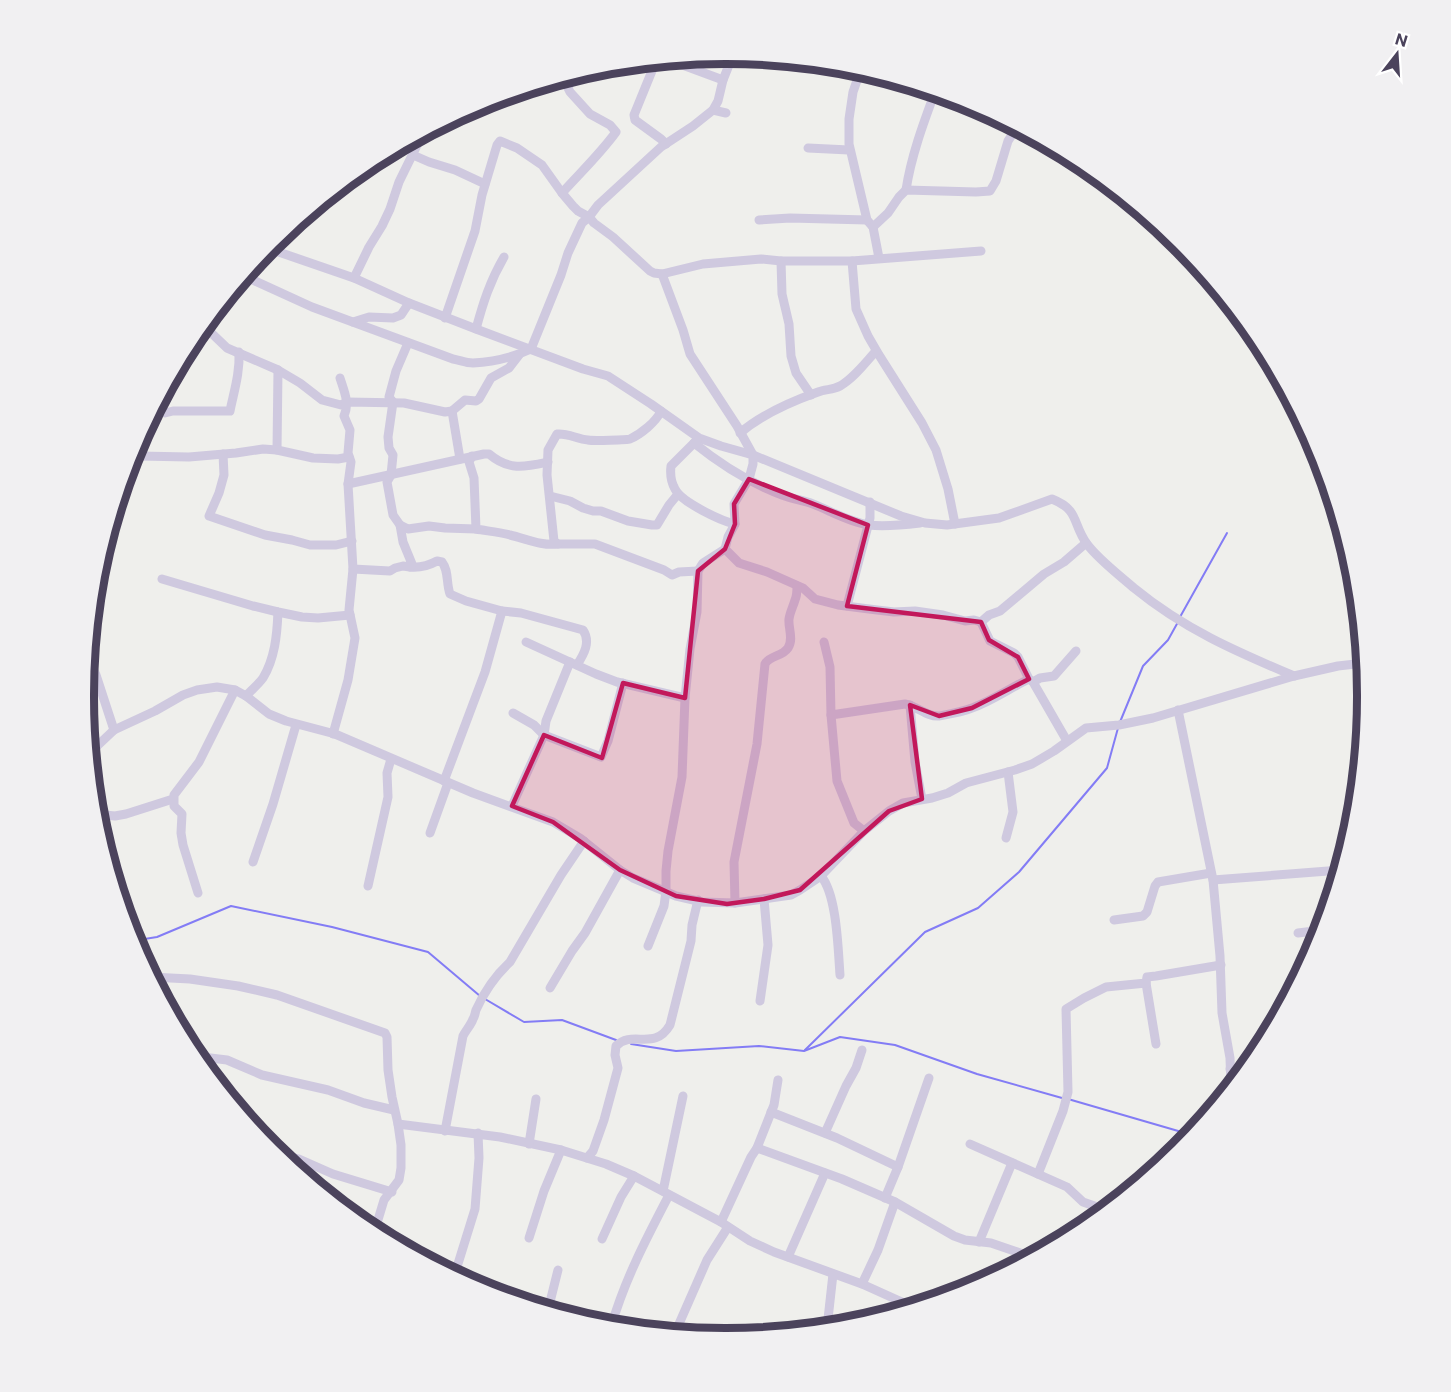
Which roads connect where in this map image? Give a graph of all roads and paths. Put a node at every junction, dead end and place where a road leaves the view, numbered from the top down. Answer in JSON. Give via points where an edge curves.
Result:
{"nodes":[{"id":1,"x":729,"y":64,"type":"edge"},
{"id":2,"x":685,"y":66,"type":"edge"},
{"id":3,"x":653,"y":69,"type":"edge"},
{"id":4,"x":857,"y":79,"type":"edge"},
{"id":5,"x":723,"y":80,"type":"junction"},
{"id":6,"x":569,"y":84,"type":"edge"},
{"id":7,"x":932,"y":100,"type":"edge"},
{"id":8,"x":713,"y":110,"type":"junction"},
{"id":9,"x":726,"y":113,"type":"dead end"},
{"id":10,"x":1013,"y":134,"type":"edge"},
{"id":11,"x":666,"y":144,"type":"junction"},
{"id":12,"x":418,"y":145,"type":"edge"},
{"id":13,"x":808,"y":148,"type":"dead end"},
{"id":14,"x":849,"y":150,"type":"junction"},
{"id":15,"x":413,"y":155,"type":"junction"},
{"id":16,"x":485,"y":184,"type":"junction"},
{"id":17,"x":906,"y":190,"type":"junction"},
{"id":18,"x":562,"y":193,"type":"junction"},
{"id":19,"x":589,"y":217,"type":"junction"},
{"id":20,"x":759,"y":219,"type":"dead end"},
{"id":21,"x":870,"y":223,"type":"junction"},
{"id":22,"x":277,"y":251,"type":"edge"},
{"id":23,"x":981,"y":251,"type":"dead end"},
{"id":24,"x":504,"y":257,"type":"dead end"},
{"id":25,"x":879,"y":258,"type":"junction"},
{"id":26,"x":781,"y":261,"type":"junction"},
{"id":27,"x":852,"y":261,"type":"junction"},
{"id":28,"x":662,"y":274,"type":"junction"},
{"id":29,"x":354,"y":278,"type":"junction"},
{"id":30,"x":252,"y":279,"type":"edge"},
{"id":31,"x":409,"y":303,"type":"junction"},
{"id":32,"x":445,"y":318,"type":"junction"},
{"id":33,"x":353,"y":322,"type":"junction"},
{"id":34,"x":476,"y":329,"type":"junction"},
{"id":35,"x":210,"y":332,"type":"edge"},
{"id":36,"x":408,"y":343,"type":"junction"},
{"id":37,"x":531,"y":349,"type":"junction"},
{"id":38,"x":876,"y":351,"type":"junction"},
{"id":39,"x":239,"y":352,"type":"junction"},
{"id":40,"x":519,"y":355,"type":"junction"},
{"id":41,"x":278,"y":370,"type":"junction"},
{"id":42,"x":340,"y":378,"type":"dead end"},
{"id":43,"x":811,"y":395,"type":"junction"},
{"id":44,"x":347,"y":402,"type":"junction"},
{"id":45,"x":393,"y":402,"type":"junction"},
{"id":46,"x":452,"y":411,"type":"junction"},
{"id":47,"x":661,"y":411,"type":"junction"},
{"id":48,"x":165,"y":413,"type":"dead end"},
{"id":49,"x":740,"y":433,"type":"junction"},
{"id":50,"x":696,"y":441,"type":"junction"},
{"id":51,"x":714,"y":444,"type":"junction"},
{"id":52,"x":277,"y":450,"type":"junction"},
{"id":53,"x":223,"y":454,"type":"junction"},
{"id":54,"x":753,"y":455,"type":"junction"},
{"id":55,"x":141,"y":456,"type":"edge"},
{"id":56,"x":472,"y":456,"type":"junction"},
{"id":57,"x":709,"y":456,"type":"junction"},
{"id":58,"x":349,"y":457,"type":"junction"},
{"id":59,"x":459,"y":459,"type":"junction"},
{"id":60,"x":548,"y":462,"type":"junction"},
{"id":61,"x":391,"y":475,"type":"junction"},
{"id":62,"x":749,"y":479,"type":"junction"},
{"id":63,"x":348,"y":484,"type":"junction"},
{"id":64,"x":678,"y":494,"type":"junction"},
{"id":65,"x":550,"y":496,"type":"junction"},
{"id":66,"x":870,"y":502,"type":"junction"},
{"id":67,"x":926,"y":523,"type":"junction"},
{"id":68,"x":735,"y":524,"type":"junction"},
{"id":69,"x":955,"y":524,"type":"junction"},
{"id":70,"x":400,"y":525,"type":"junction"},
{"id":71,"x":868,"y":525,"type":"junction"},
{"id":72,"x":476,"y":528,"type":"junction"},
{"id":73,"x":352,"y":541,"type":"junction"},
{"id":74,"x":1086,"y":543,"type":"junction"},
{"id":75,"x":558,"y":544,"type":"junction"},
{"id":76,"x":724,"y":549,"type":"junction"},
{"id":77,"x":410,"y":567,"type":"junction"},
{"id":78,"x":352,"y":569,"type":"junction"},
{"id":79,"x":698,"y":571,"type":"junction"},
{"id":80,"x":162,"y":579,"type":"dead end"},
{"id":81,"x":797,"y":586,"type":"junction"},
{"id":82,"x":848,"y":606,"type":"junction"},
{"id":83,"x":278,"y":612,"type":"junction"},
{"id":84,"x":502,"y":612,"type":"junction"},
{"id":85,"x":350,"y":615,"type":"junction"},
{"id":86,"x":981,"y":622,"type":"junction"},
{"id":87,"x":526,"y":642,"type":"dead end"},
{"id":88,"x":824,"y":642,"type":"dead end"},
{"id":89,"x":1076,"y":651,"type":"dead end"},
{"id":90,"x":574,"y":664,"type":"junction"},
{"id":91,"x":1356,"y":664,"type":"edge"},
{"id":92,"x":95,"y":672,"type":"edge"},
{"id":93,"x":1294,"y":676,"type":"junction"},
{"id":94,"x":1031,"y":681,"type":"junction"},
{"id":95,"x":623,"y":683,"type":"junction"},
{"id":96,"x":235,"y":690,"type":"junction"},
{"id":97,"x":246,"y":696,"type":"junction"},
{"id":98,"x":685,"y":698,"type":"junction"},
{"id":99,"x":910,"y":705,"type":"junction"},
{"id":100,"x":1178,"y":710,"type":"junction"},
{"id":101,"x":513,"y":713,"type":"dead end"},
{"id":102,"x":831,"y":715,"type":"junction"},
{"id":103,"x":296,"y":725,"type":"junction"},
{"id":104,"x":114,"y":730,"type":"junction"},
{"id":105,"x":333,"y":734,"type":"junction"},
{"id":106,"x":544,"y":735,"type":"junction"},
{"id":107,"x":1067,"y":741,"type":"junction"},
{"id":108,"x":96,"y":747,"type":"edge"},
{"id":109,"x":391,"y":759,"type":"junction"},
{"id":110,"x":1008,"y":772,"type":"junction"},
{"id":111,"x":446,"y":782,"type":"junction"},
{"id":112,"x":174,"y":799,"type":"junction"},
{"id":113,"x":922,"y":799,"type":"junction"},
{"id":114,"x":512,"y":806,"type":"junction"},
{"id":115,"x":105,"y":815,"type":"edge"},
{"id":116,"x":864,"y":831,"type":"junction"},
{"id":117,"x":430,"y":833,"type":"dead end"},
{"id":118,"x":1006,"y":838,"type":"dead end"},
{"id":119,"x":584,"y":841,"type":"junction"},
{"id":120,"x":253,"y":862,"type":"dead end"},
{"id":121,"x":620,"y":870,"type":"junction"},
{"id":122,"x":1332,"y":870,"type":"edge"},
{"id":123,"x":821,"y":876,"type":"junction"},
{"id":124,"x":1212,"y":876,"type":"junction"},
{"id":125,"x":368,"y":886,"type":"dead end"},
{"id":126,"x":666,"y":891,"type":"junction"},
{"id":127,"x":198,"y":893,"type":"dead end"},
{"id":128,"x":698,"y":900,"type":"junction"},
{"id":129,"x":764,"y":900,"type":"junction"},
{"id":130,"x":735,"y":903,"type":"junction"},
{"id":131,"x":1114,"y":920,"type":"dead end"},
{"id":132,"x":1311,"y":931,"type":"edge"},
{"id":133,"x":1298,"y":933,"type":"dead end"},
{"id":134,"x":648,"y":946,"type":"dead end"},
{"id":135,"x":1221,"y":965,"type":"junction"},
{"id":136,"x":840,"y":975,"type":"dead end"},
{"id":137,"x":160,"y":977,"type":"edge"},
{"id":138,"x":1146,"y":983,"type":"junction"},
{"id":139,"x":550,"y":988,"type":"dead end"},
{"id":140,"x":760,"y":1001,"type":"dead end"},
{"id":141,"x":1156,"y":1044,"type":"dead end"},
{"id":142,"x":862,"y":1050,"type":"dead end"},
{"id":143,"x":208,"y":1058,"type":"edge"},
{"id":144,"x":1230,"y":1069,"type":"junction"},
{"id":145,"x":1235,"y":1069,"type":"edge"},
{"id":146,"x":1230,"y":1075,"type":"edge"},
{"id":147,"x":929,"y":1078,"type":"dead end"},
{"id":148,"x":778,"y":1080,"type":"dead end"},
{"id":149,"x":682,"y":1096,"type":"dead end"},
{"id":150,"x":536,"y":1099,"type":"dead end"},
{"id":151,"x":394,"y":1110,"type":"junction"},
{"id":152,"x":771,"y":1112,"type":"junction"},
{"id":153,"x":398,"y":1124,"type":"junction"},
{"id":154,"x":445,"y":1131,"type":"junction"},
{"id":155,"x":478,"y":1133,"type":"junction"},
{"id":156,"x":825,"y":1133,"type":"junction"},
{"id":157,"x":529,"y":1144,"type":"junction"},
{"id":158,"x":970,"y":1144,"type":"dead end"},
{"id":159,"x":757,"y":1148,"type":"junction"},
{"id":160,"x":561,"y":1150,"type":"junction"},
{"id":161,"x":295,"y":1158,"type":"edge"},
{"id":162,"x":587,"y":1158,"type":"junction"},
{"id":163,"x":1012,"y":1163,"type":"junction"},
{"id":164,"x":898,"y":1167,"type":"junction"},
{"id":165,"x":825,"y":1173,"type":"junction"},
{"id":166,"x":1038,"y":1174,"type":"junction"},
{"id":167,"x":634,"y":1176,"type":"junction"},
{"id":168,"x":392,"y":1192,"type":"junction"},
{"id":169,"x":666,"y":1193,"type":"junction"},
{"id":170,"x":890,"y":1200,"type":"junction"},
{"id":171,"x":1096,"y":1207,"type":"edge"},
{"id":172,"x":377,"y":1222,"type":"edge"},
{"id":173,"x":724,"y":1224,"type":"junction"},
{"id":174,"x":529,"y":1238,"type":"dead end"},
{"id":175,"x":602,"y":1239,"type":"dead end"},
{"id":176,"x":979,"y":1242,"type":"junction"},
{"id":177,"x":1021,"y":1253,"type":"edge"},
{"id":178,"x":788,"y":1257,"type":"junction"},
{"id":179,"x":457,"y":1267,"type":"edge"},
{"id":180,"x":558,"y":1270,"type":"dead end"},
{"id":181,"x":833,"y":1274,"type":"junction"},
{"id":182,"x":862,"y":1284,"type":"junction"},
{"id":183,"x":550,"y":1302,"type":"edge"},
{"id":184,"x":902,"y":1302,"type":"edge"},
{"id":185,"x":614,"y":1317,"type":"edge"},
{"id":186,"x":828,"y":1319,"type":"edge"},
{"id":187,"x":678,"y":1325,"type":"edge"}],
"edges":[{"from":1,"to":5,"type":"street"},
{"from":2,"to":5,"type":"street"},
{"from":3,"to":11,"type":"street","via":[[634,120]]},
{"from":4,"to":14,"type":"street","via":[[849,119]]},
{"from":5,"to":8,"type":"street"},
{"from":6,"to":18,"type":"street","via":[[570,92],[591,114],[616,132]]},
{"from":7,"to":17,"type":"street"},
{"from":8,"to":9,"type":"street"},
{"from":8,"to":11,"type":"street"},
{"from":10,"to":17,"type":"street","via":[[990,191]]},
{"from":11,"to":19,"type":"street"},
{"from":12,"to":15,"type":"street"},
{"from":13,"to":14,"type":"street"},
{"from":14,"to":21,"type":"street"},
{"from":15,"to":16,"type":"street"},
{"from":15,"to":29,"type":"street"},
{"from":16,"to":18,"type":"street","via":[[500,141],[542,165]]},
{"from":16,"to":32,"type":"street","via":[[475,231]]},
{"from":17,"to":21,"type":"street","via":[[888,213]]},
{"from":18,"to":19,"type":"street"},
{"from":19,"to":28,"type":"street","via":[[650,271]]},
{"from":19,"to":37,"type":"street","via":[[578,229]]},
{"from":20,"to":21,"type":"street"},
{"from":21,"to":25,"type":"street"},
{"from":22,"to":29,"type":"street"},
{"from":23,"to":25,"type":"street"},
{"from":24,"to":34,"type":"street","via":[[486,292]]},
{"from":25,"to":27,"type":"street"},
{"from":26,"to":27,"type":"street"},
{"from":26,"to":28,"type":"street","via":[[703,264]]},
{"from":26,"to":43,"type":"street","via":[[790,356]]},
{"from":27,"to":38,"type":"street","via":[[856,309]]},
{"from":28,"to":49,"type":"street","via":[[690,354]]},
{"from":29,"to":31,"type":"street"},
{"from":30,"to":33,"type":"street"},
{"from":31,"to":32,"type":"street"},
{"from":31,"to":33,"type":"street","via":[[401,315],[393,318],[369,317]]},
{"from":32,"to":34,"type":"street"},
{"from":33,"to":36,"type":"street"},
{"from":34,"to":37,"type":"street"},
{"from":35,"to":39,"type":"street","via":[[227,348]]},
{"from":36,"to":40,"type":"street","via":[[471,363]]},
{"from":36,"to":45,"type":"street","via":[[389,392]]},
{"from":37,"to":40,"type":"street"},
{"from":37,"to":47,"type":"street","via":[[615,380]]},
{"from":38,"to":43,"type":"street","via":[[842,385]]},
{"from":38,"to":69,"type":"street","via":[[936,450]]},
{"from":39,"to":41,"type":"street"},
{"from":39,"to":48,"type":"street","via":[[230,411]]},
{"from":40,"to":46,"type":"street","via":[[509,368],[491,378],[479,399],[465,400]]},
{"from":41,"to":44,"type":"street","via":[[322,400],[341,405]]},
{"from":41,"to":52,"type":"street"},
{"from":42,"to":44,"type":"street"},
{"from":43,"to":49,"type":"street","via":[[759,418]]},
{"from":44,"to":45,"type":"street"},
{"from":44,"to":58,"type":"street","via":[[344,416],[350,430]]},
{"from":45,"to":46,"type":"street"},
{"from":45,"to":61,"type":"street","via":[[388,437],[393,455]]},
{"from":46,"to":59,"type":"street"},
{"from":47,"to":50,"type":"street"},
{"from":47,"to":60,"type":"street","via":[[655,421],[629,440],[586,440],[556,434],[548,450]]},
{"from":49,"to":54,"type":"street"},
{"from":50,"to":51,"type":"street"},
{"from":50,"to":57,"type":"street"},
{"from":50,"to":64,"type":"street","via":[[671,466]]},
{"from":51,"to":54,"type":"street"},
{"from":51,"to":57,"type":"street"},
{"from":52,"to":53,"type":"street","via":[[262,448]]},
{"from":52,"to":58,"type":"street","via":[[313,458]]},
{"from":53,"to":55,"type":"street"},
{"from":53,"to":73,"type":"street","via":[[224,475],[209,516],[310,545]]},
{"from":54,"to":62,"type":"street"},
{"from":54,"to":66,"type":"street"},
{"from":56,"to":59,"type":"street"},
{"from":56,"to":60,"type":"street","via":[[489,454],[516,468]]},
{"from":56,"to":72,"type":"street"},
{"from":57,"to":62,"type":"street"},
{"from":58,"to":63,"type":"street","via":[[352,467]]},
{"from":59,"to":61,"type":"street"},
{"from":60,"to":65,"type":"street"},
{"from":61,"to":63,"type":"street"},
{"from":61,"to":70,"type":"street","via":[[387,482],[390,503]]},
{"from":62,"to":68,"type":"street","via":[[734,504]]},
{"from":62,"to":71,"type":"street","via":[[782,495]]},
{"from":63,"to":73,"type":"street"},
{"from":64,"to":65,"type":"street","via":[[657,525],[593,512]]},
{"from":64,"to":68,"type":"street","via":[[712,516]]},
{"from":65,"to":75,"type":"street","via":[[553,537]]},
{"from":66,"to":67,"type":"street"},
{"from":66,"to":71,"type":"street"},
{"from":67,"to":69,"type":"street"},
{"from":67,"to":71,"type":"street"},
{"from":68,"to":76,"type":"street"},
{"from":69,"to":74,"type":"street","via":[[999,518],[1052,499],[1070,510]]},
{"from":70,"to":72,"type":"street","via":[[408,529]]},
{"from":70,"to":77,"type":"street"},
{"from":71,"to":82,"type":"street"},
{"from":72,"to":75,"type":"street","via":[[535,543]]},
{"from":73,"to":78,"type":"street"},
{"from":74,"to":86,"type":"street"},
{"from":74,"to":93,"type":"street","via":[[1168,614],[1220,644]]},
{"from":75,"to":79,"type":"street","via":[[596,544],[672,575]]},
{"from":76,"to":79,"type":"street"},
{"from":76,"to":81,"type":"street","via":[[739,562]]},
{"from":77,"to":78,"type":"street","via":[[390,571]]},
{"from":77,"to":84,"type":"street","via":[[442,562],[447,568],[450,594]]},
{"from":78,"to":85,"type":"street"},
{"from":79,"to":98,"type":"street","via":[[697,612]]},
{"from":80,"to":83,"type":"street"},
{"from":81,"to":82,"type":"street","via":[[815,599]]},
{"from":81,"to":130,"type":"street","via":[[790,614],[789,647],[765,664],[757,744],[734,862]]},
{"from":82,"to":86,"type":"street"},
{"from":83,"to":85,"type":"street","via":[[318,618]]},
{"from":83,"to":97,"type":"street","via":[[272,657],[262,679]]},
{"from":84,"to":90,"type":"street","via":[[521,613],[583,630],[587,646]]},
{"from":84,"to":111,"type":"street"},
{"from":85,"to":105,"type":"street","via":[[353,653]]},
{"from":86,"to":94,"type":"street","via":[[990,641],[1018,657]]},
{"from":87,"to":90,"type":"street"},
{"from":88,"to":102,"type":"street","via":[[830,667]]},
{"from":89,"to":94,"type":"street","via":[[1054,676]]},
{"from":90,"to":95,"type":"street"},
{"from":90,"to":106,"type":"street","via":[[546,721]]},
{"from":91,"to":93,"type":"street"},
{"from":92,"to":104,"type":"street"},
{"from":93,"to":100,"type":"street"},
{"from":94,"to":99,"type":"street","via":[[972,708],[934,717]]},
{"from":94,"to":107,"type":"street"},
{"from":95,"to":98,"type":"street"},
{"from":95,"to":106,"type":"street","via":[[601,757]]},
{"from":96,"to":97,"type":"street"},
{"from":96,"to":104,"type":"street","via":[[197,690]]},
{"from":96,"to":112,"type":"street","via":[[199,762]]},
{"from":97,"to":103,"type":"street","via":[[269,714]]},
{"from":98,"to":126,"type":"street","via":[[682,777],[668,851]]},
{"from":99,"to":102,"type":"street"},
{"from":99,"to":113,"type":"street"},
{"from":100,"to":107,"type":"street","via":[[1119,725],[1086,728]]},
{"from":100,"to":124,"type":"street"},
{"from":101,"to":106,"type":"street"},
{"from":102,"to":116,"type":"street","via":[[837,781],[854,823]]},
{"from":103,"to":105,"type":"street"},
{"from":103,"to":120,"type":"street"},
{"from":104,"to":108,"type":"street"},
{"from":105,"to":109,"type":"street"},
{"from":106,"to":114,"type":"street"},
{"from":107,"to":110,"type":"street","via":[[1032,764]]},
{"from":109,"to":111,"type":"street"},
{"from":109,"to":125,"type":"street","via":[[388,797]]},
{"from":110,"to":113,"type":"street"},
{"from":110,"to":118,"type":"street","via":[[1013,812]]},
{"from":111,"to":114,"type":"street"},
{"from":111,"to":117,"type":"street"},
{"from":112,"to":115,"type":"street","via":[[126,814]]},
{"from":112,"to":127,"type":"street","via":[[174,806],[182,814],[183,845]]},
{"from":113,"to":116,"type":"street","via":[[903,803]]},
{"from":114,"to":119,"type":"street","via":[[553,822]]},
{"from":116,"to":123,"type":"street"},
{"from":119,"to":121,"type":"street"},
{"from":119,"to":154,"type":"street","via":[[510,962],[499,972],[476,1009],[464,1036]]},
{"from":121,"to":126,"type":"street"},
{"from":121,"to":139,"type":"street"},
{"from":122,"to":124,"type":"street"},
{"from":123,"to":129,"type":"street","via":[[791,894]]},
{"from":123,"to":136,"type":"street","via":[[833,909]]},
{"from":124,"to":131,"type":"street","via":[[1158,882],[1143,916]]},
{"from":124,"to":135,"type":"street"},
{"from":126,"to":128,"type":"street"},
{"from":126,"to":134,"type":"street"},
{"from":128,"to":130,"type":"street"},
{"from":128,"to":162,"type":"street","via":[[670,1025],[661,1036],[625,1040],[616,1050],[618,1068],[604,1120]]},
{"from":129,"to":130,"type":"street"},
{"from":129,"to":140,"type":"street","via":[[768,945]]},
{"from":132,"to":133,"type":"street"},
{"from":135,"to":138,"type":"street","via":[[1151,975]]},
{"from":135,"to":144,"type":"street","via":[[1222,1013]]},
{"from":137,"to":151,"type":"street","via":[[238,986],[277,995],[381,1030],[387,1037]]},
{"from":138,"to":141,"type":"street"},
{"from":138,"to":166,"type":"street","via":[[1106,987],[1066,1009],[1068,1092]]},
{"from":142,"to":156,"type":"street"},
{"from":143,"to":151,"type":"street"},
{"from":144,"to":145,"type":"street"},
{"from":144,"to":146,"type":"street"},
{"from":147,"to":164,"type":"street"},
{"from":148,"to":152,"type":"street"},
{"from":149,"to":169,"type":"street"},
{"from":150,"to":157,"type":"street"},
{"from":151,"to":153,"type":"street"},
{"from":152,"to":156,"type":"street"},
{"from":152,"to":159,"type":"street"},
{"from":153,"to":154,"type":"street"},
{"from":153,"to":168,"type":"street","via":[[401,1168]]},
{"from":154,"to":155,"type":"street"},
{"from":155,"to":157,"type":"street"},
{"from":155,"to":179,"type":"street","via":[[476,1209]]},
{"from":156,"to":164,"type":"street"},
{"from":157,"to":160,"type":"street"},
{"from":158,"to":163,"type":"street"},
{"from":159,"to":165,"type":"street"},
{"from":159,"to":173,"type":"street"},
{"from":160,"to":162,"type":"street"},
{"from":160,"to":174,"type":"street"},
{"from":161,"to":168,"type":"street"},
{"from":162,"to":167,"type":"street"},
{"from":163,"to":166,"type":"street"},
{"from":163,"to":176,"type":"street"},
{"from":164,"to":170,"type":"street"},
{"from":165,"to":170,"type":"street"},
{"from":165,"to":178,"type":"street"},
{"from":166,"to":171,"type":"street"},
{"from":167,"to":169,"type":"street"},
{"from":167,"to":175,"type":"street"},
{"from":168,"to":172,"type":"street","via":[[384,1200]]},
{"from":169,"to":173,"type":"street"},
{"from":169,"to":185,"type":"street","via":[[631,1268]]},
{"from":170,"to":176,"type":"street","via":[[954,1236]]},
{"from":170,"to":182,"type":"street","via":[[878,1250]]},
{"from":173,"to":178,"type":"street","via":[[750,1241]]},
{"from":173,"to":187,"type":"street"},
{"from":176,"to":177,"type":"street"},
{"from":178,"to":181,"type":"street"},
{"from":180,"to":183,"type":"street"},
{"from":181,"to":182,"type":"street"},
{"from":181,"to":186,"type":"street"},
{"from":182,"to":184,"type":"street"}]}
